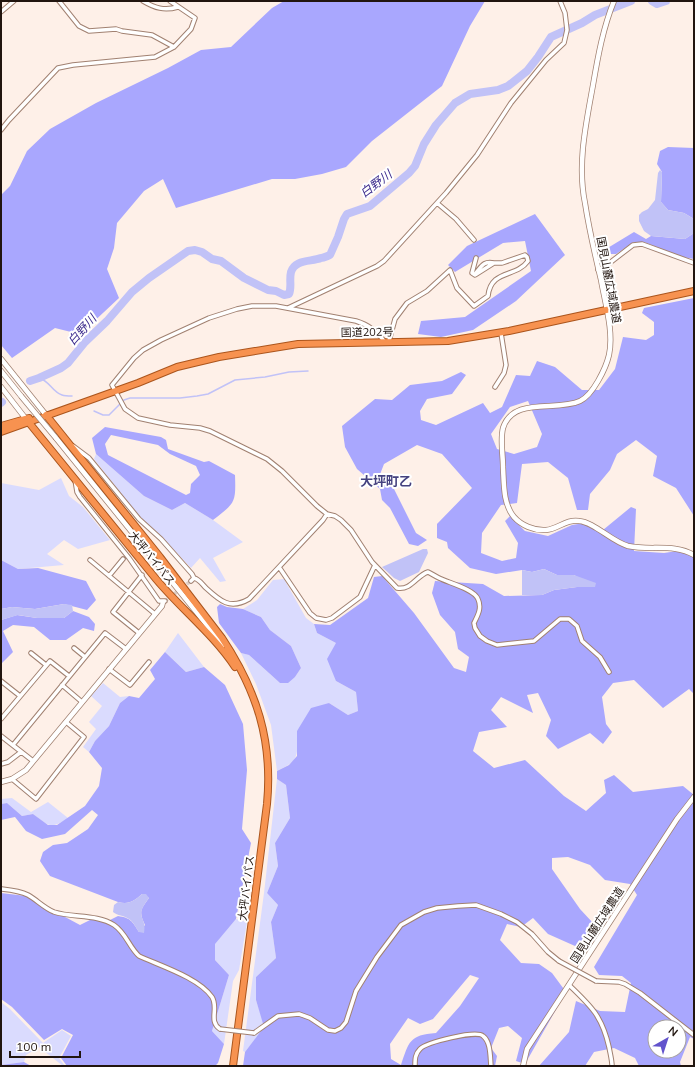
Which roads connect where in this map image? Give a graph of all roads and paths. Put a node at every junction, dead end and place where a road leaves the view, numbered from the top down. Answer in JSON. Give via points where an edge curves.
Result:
{"nodes":[{"id":1,"x":14,"y":1,"type":"edge"},
{"id":2,"x":60,"y":1,"type":"edge"},
{"id":3,"x":143,"y":1,"type":"edge"},
{"id":4,"x":170,"y":1,"type":"edge"},
{"id":5,"x":560,"y":1,"type":"edge"},
{"id":6,"x":614,"y":1,"type":"edge"},
{"id":7,"x":178,"y":7,"type":"junction"},
{"id":8,"x":1,"y":12,"type":"edge"},
{"id":9,"x":174,"y":47,"type":"junction"},
{"id":10,"x":1,"y":130,"type":"edge"},
{"id":11,"x":437,"y":203,"type":"junction"},
{"id":12,"x":474,"y":240,"type":"dead end"},
{"id":13,"x":476,"y":258,"type":"dead end"},
{"id":14,"x":694,"y":263,"type":"edge"},
{"id":15,"x":598,"y":270,"type":"junction"},
{"id":16,"x":694,"y":291,"type":"edge"},
{"id":17,"x":288,"y":308,"type":"junction"},
{"id":18,"x":607,"y":310,"type":"junction"},
{"id":19,"x":501,"y":333,"type":"junction"},
{"id":20,"x":387,"y":342,"type":"junction"},
{"id":21,"x":1,"y":359,"type":"edge"},
{"id":22,"x":1,"y":371,"type":"edge"},
{"id":23,"x":1,"y":387,"type":"edge"},
{"id":24,"x":494,"y":387,"type":"dead end"},
{"id":25,"x":115,"y":391,"type":"junction"},
{"id":26,"x":46,"y":415,"type":"junction"},
{"id":27,"x":28,"y":421,"type":"junction"},
{"id":28,"x":1,"y":426,"type":"edge"},
{"id":29,"x":1,"y":432,"type":"edge"},
{"id":30,"x":66,"y":440,"type":"junction"},
{"id":31,"x":75,"y":479,"type":"junction"},
{"id":32,"x":327,"y":514,"type":"junction"},
{"id":33,"x":694,"y":555,"type":"edge"},
{"id":34,"x":122,"y":559,"type":"dead end"},
{"id":35,"x":90,"y":560,"type":"dead end"},
{"id":36,"x":375,"y":565,"type":"junction"},
{"id":37,"x":279,"y":567,"type":"junction"},
{"id":38,"x":142,"y":575,"type":"junction"},
{"id":39,"x":109,"y":576,"type":"junction"},
{"id":40,"x":128,"y":592,"type":"junction"},
{"id":41,"x":164,"y":602,"type":"joint"},
{"id":42,"x":155,"y":614,"type":"junction"},
{"id":43,"x":139,"y":633,"type":"junction"},
{"id":44,"x":74,"y":648,"type":"dead end"},
{"id":45,"x":126,"y":649,"type":"junction"},
{"id":46,"x":31,"y":653,"type":"dead end"},
{"id":47,"x":85,"y":657,"type":"junction"},
{"id":48,"x":149,"y":662,"type":"dead end"},
{"id":49,"x":46,"y":665,"type":"junction"},
{"id":50,"x":110,"y":669,"type":"junction"},
{"id":51,"x":609,"y":672,"type":"dead end"},
{"id":52,"x":69,"y":676,"type":"junction"},
{"id":53,"x":246,"y":680,"type":"junction"},
{"id":54,"x":1,"y":681,"type":"edge"},
{"id":55,"x":62,"y":685,"type":"junction"},
{"id":56,"x":20,"y":696,"type":"junction"},
{"id":57,"x":82,"y":702,"type":"junction"},
{"id":58,"x":259,"y":712,"type":"junction"},
{"id":59,"x":1,"y":720,"type":"edge"},
{"id":60,"x":66,"y":722,"type":"junction"},
{"id":61,"x":1,"y":736,"type":"edge"},
{"id":62,"x":12,"y":745,"type":"junction"},
{"id":63,"x":21,"y":752,"type":"junction"},
{"id":64,"x":33,"y":761,"type":"junction"},
{"id":65,"x":1,"y":764,"type":"edge"},
{"id":66,"x":12,"y":779,"type":"junction"},
{"id":67,"x":1,"y":782,"type":"edge"},
{"id":68,"x":694,"y":797,"type":"edge"},
{"id":69,"x":1,"y":889,"type":"edge"},
{"id":70,"x":569,"y":985,"type":"junction"},
{"id":71,"x":694,"y":1035,"type":"edge"},
{"id":72,"x":233,"y":1066,"type":"edge"},
{"id":73,"x":415,"y":1066,"type":"edge"},
{"id":74,"x":491,"y":1066,"type":"edge"},
{"id":75,"x":523,"y":1066,"type":"edge"},
{"id":76,"x":612,"y":1066,"type":"edge"}],
"edges":[{"from":1,"to":8,"type":"street"},
{"from":2,"to":9,"type":"street","via":[[79,26],[88,31],[116,29],[152,35]]},
{"from":3,"to":7,"type":"street","via":[[162,10]]},
{"from":4,"to":7,"type":"street"},
{"from":5,"to":11,"type":"street","via":[[565,13],[567,30],[564,43],[534,73],[477,155]]},
{"from":6,"to":15,"type":"street","name":"国見山麓広域農道","via":[[602,35],[586,120],[581,174]]},
{"from":7,"to":9,"type":"street","via":[[195,18],[191,29]]},
{"from":9,"to":10,"type":"street","via":[[155,57],[58,68]]},
{"from":11,"to":12,"type":"street","via":[[456,219]]},
{"from":11,"to":17,"type":"street","via":[[377,266]]},
{"from":13,"to":20,"type":"street","via":[[472,273],[475,275],[494,263],[502,263],[522,255],[527,257],[528,262],[501,275],[490,284],[488,296],[474,306],[457,288],[450,270],[427,291],[407,303],[395,320]]},
{"from":14,"to":15,"type":"street","via":[[642,244],[633,245]]},
{"from":15,"to":18,"type":"street","name":"国見山麓広域農道"},
{"from":16,"to":18,"type":"highway","name":"国道202号"},
{"from":17,"to":20,"type":"street","via":[[368,324]]},
{"from":17,"to":25,"type":"street","via":[[262,306],[237,309],[209,318],[161,340],[134,358],[112,384]]},
{"from":18,"to":19,"type":"highway","name":"国道202号"},
{"from":18,"to":33,"type":"street","name":"国見山麓広域農道","via":[[610,348],[608,359],[589,394],[582,400],[570,404],[517,410],[506,421],[502,439],[506,503],[513,516],[527,526],[546,530],[570,520],[578,520],[591,525],[618,543],[682,550]]},
{"from":19,"to":20,"type":"highway","name":"国道202号","via":[[448,340]]},
{"from":19,"to":24,"type":"street","via":[[506,364],[504,373]]},
{"from":20,"to":25,"type":"highway","name":"国道202号","via":[[298,344],[220,357],[177,367]]},
{"from":21,"to":26,"type":"street"},
{"from":22,"to":53,"type":"street","bridge":true,"via":[[210,628]]},
{"from":23,"to":27,"type":"street"},
{"from":25,"to":26,"type":"highway","name":"国道202号"},
{"from":25,"to":32,"type":"street","via":[[122,404],[138,418],[210,431],[257,454],[282,471]]},
{"from":26,"to":27,"type":"highway","name":"国道202号"},
{"from":26,"to":30,"type":"highway","name":"大坪バイパス"},
{"from":27,"to":28,"type":"highway","name":"国道202号"},
{"from":27,"to":29,"type":"highway","name":"国道202号"},
{"from":27,"to":31,"type":"highway","name":"大坪バイパス"},
{"from":30,"to":37,"type":"street","via":[[89,458],[139,519],[192,574],[192,579],[198,579],[215,597],[231,604],[241,604]]},
{"from":30,"to":53,"type":"highway","name":"大坪バイパス","via":[[214,627]]},
{"from":31,"to":38,"type":"street","via":[[76,492],[80,498]]},
{"from":31,"to":58,"type":"highway","name":"大坪バイパス","via":[[166,591],[228,656]]},
{"from":32,"to":36,"type":"street","via":[[341,520],[352,530]]},
{"from":32,"to":37,"type":"street"},
{"from":34,"to":39,"type":"street"},
{"from":35,"to":39,"type":"street"},
{"from":36,"to":37,"type":"street","via":[[360,597],[326,620],[316,618],[310,613]]},
{"from":36,"to":51,"type":"street","via":[[397,588],[402,589],[414,583],[428,572],[469,591],[478,597],[480,605],[474,623],[475,628],[480,636],[496,645],[534,641],[560,620],[570,619],[577,626],[582,641],[600,657]]},
{"from":38,"to":40,"type":"street"},
{"from":38,"to":41,"type":"street","via":[[159,601]]},
{"from":39,"to":40,"type":"street"},
{"from":40,"to":42,"type":"street"},
{"from":40,"to":43,"type":"street","via":[[113,612]]},
{"from":41,"to":42,"type":"street"},
{"from":42,"to":43,"type":"street"},
{"from":43,"to":45,"type":"street"},
{"from":44,"to":47,"type":"street"},
{"from":45,"to":47,"type":"street","via":[[105,633]]},
{"from":45,"to":50,"type":"street"},
{"from":46,"to":49,"type":"street"},
{"from":47,"to":52,"type":"street"},
{"from":48,"to":50,"type":"street","via":[[130,686]]},
{"from":49,"to":52,"type":"street","via":[[50,660]]},
{"from":49,"to":56,"type":"street"},
{"from":50,"to":57,"type":"street"},
{"from":52,"to":55,"type":"street"},
{"from":53,"to":58,"type":"highway","name":"大坪バイパス"},
{"from":54,"to":56,"type":"street"},
{"from":55,"to":57,"type":"street"},
{"from":55,"to":62,"type":"street"},
{"from":56,"to":59,"type":"street"},
{"from":57,"to":60,"type":"street"},
{"from":58,"to":72,"type":"highway","name":"大坪バイパス","via":[[266,743],[269,789]]},
{"from":60,"to":64,"type":"street"},
{"from":60,"to":66,"type":"street","via":[[84,737],[36,799]]},
{"from":61,"to":62,"type":"street"},
{"from":62,"to":63,"type":"street"},
{"from":63,"to":64,"type":"street"},
{"from":63,"to":65,"type":"street"},
{"from":64,"to":66,"type":"street","via":[[26,770]]},
{"from":66,"to":67,"type":"street"},
{"from":68,"to":70,"type":"street","name":"国見山麓広域農道"},
{"from":69,"to":71,"type":"street","bridge":true,"via":[[22,892],[55,912],[98,919],[114,925],[124,933],[139,956],[196,982],[207,991],[215,1003],[214,1021],[220,1029],[254,1034],[278,1016],[299,1014],[328,1030],[341,1028],[346,1022],[356,991],[401,925],[424,912],[438,908],[476,905],[517,922],[558,961],[596,981],[625,984]]},
{"from":70,"to":75,"type":"street","name":"国見山麓広域農道","via":[[527,1049]]},
{"from":70,"to":76,"type":"street","via":[[587,1001],[601,1021],[606,1033]]},
{"from":73,"to":74,"type":"street","via":[[416,1055],[424,1046],[477,1033],[486,1040]]}]}
